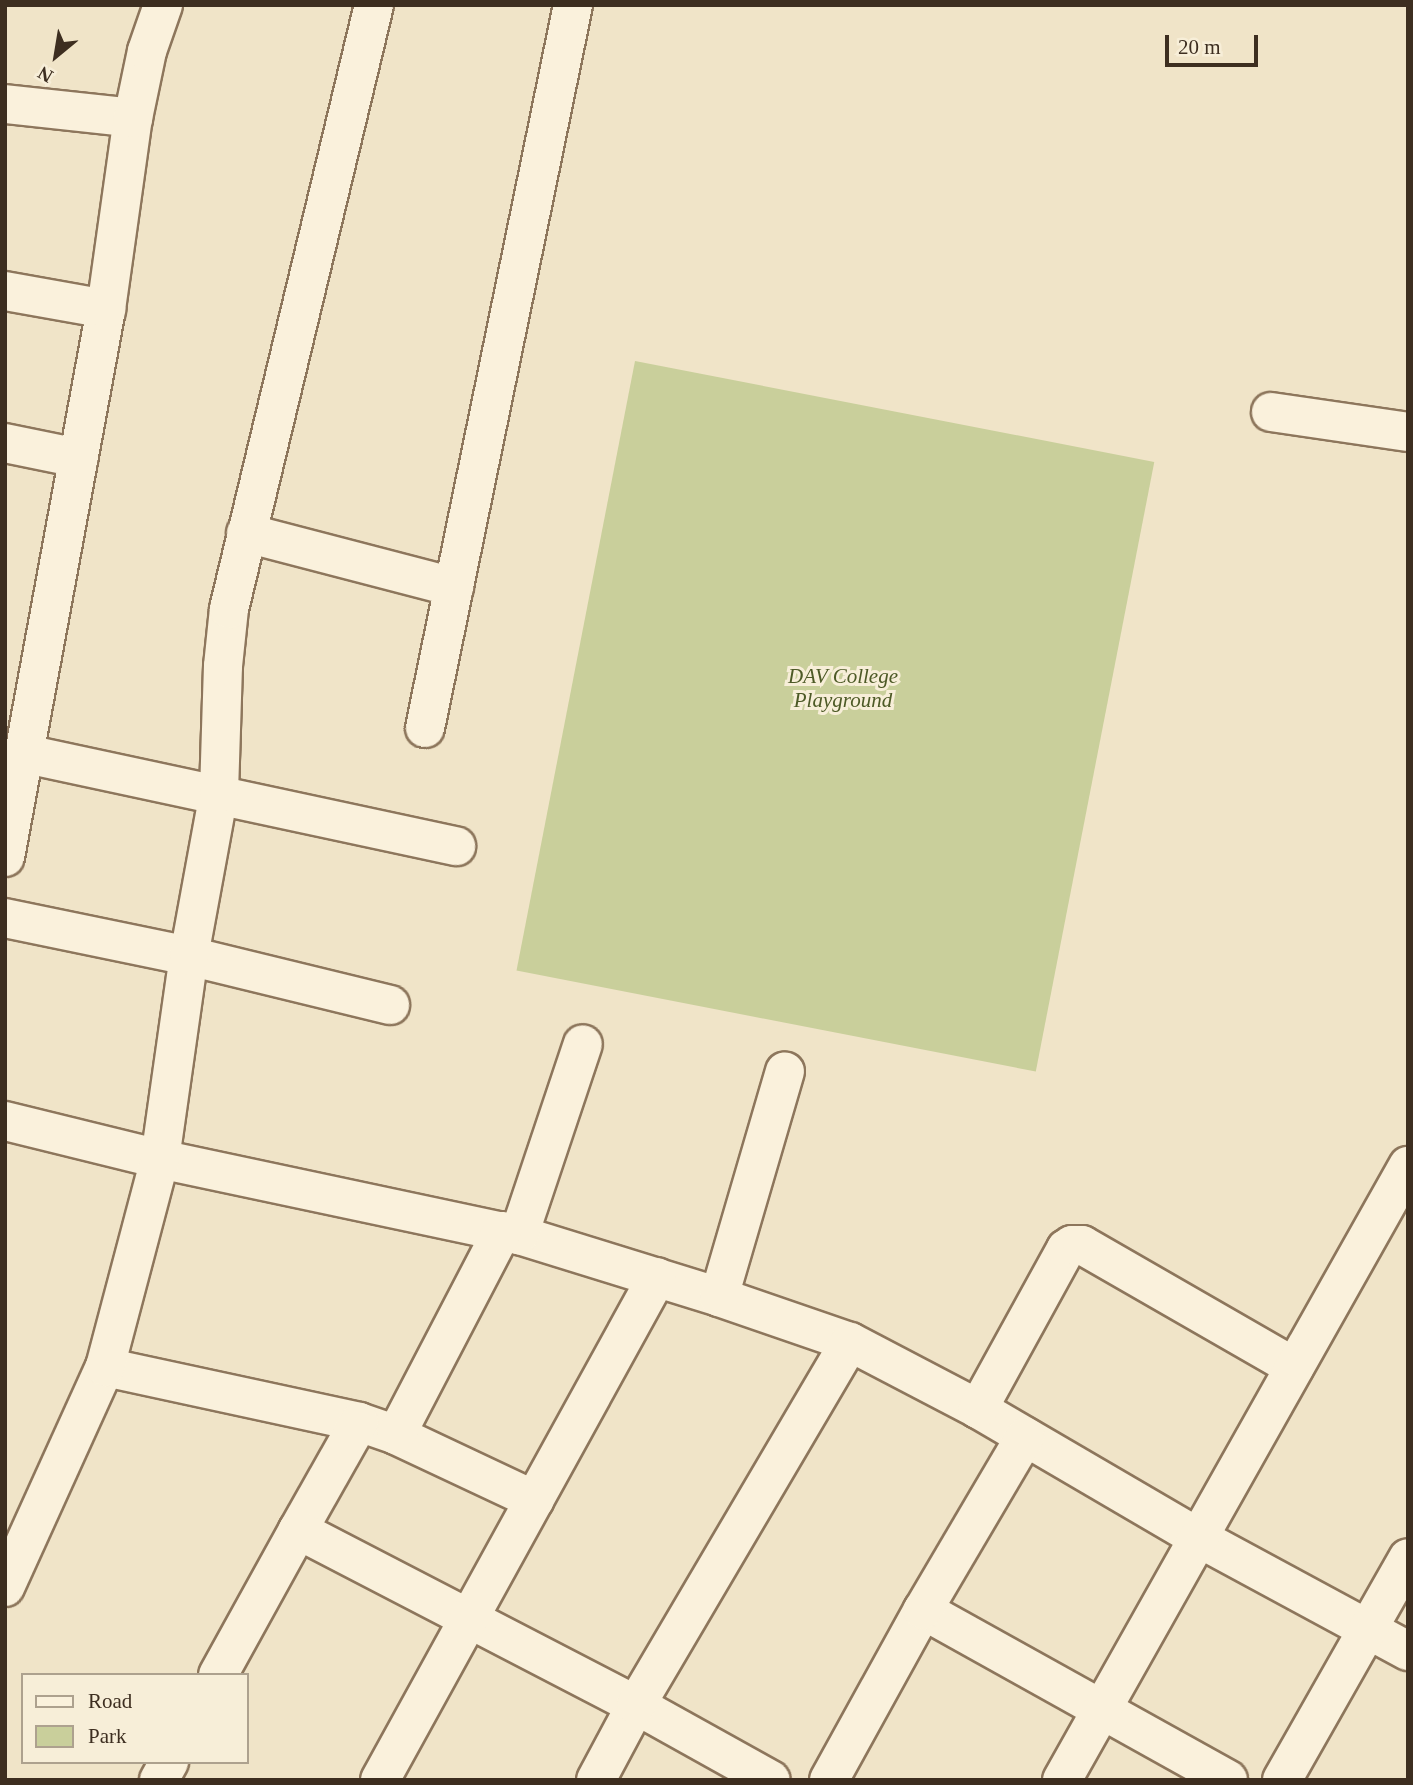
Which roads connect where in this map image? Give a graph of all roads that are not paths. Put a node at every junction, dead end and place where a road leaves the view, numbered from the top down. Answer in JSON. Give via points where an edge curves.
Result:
{"nodes":[{"id":1,"x":163,"y":5,"type":"edge"},
{"id":2,"x":374,"y":5,"type":"edge"},
{"id":3,"x":573,"y":5,"type":"edge"},
{"id":4,"x":5,"y":104,"type":"edge"},
{"id":5,"x":133,"y":118,"type":"junction"},
{"id":6,"x":5,"y":291,"type":"edge"},
{"id":7,"x":106,"y":309,"type":"junction"},
{"id":8,"x":1270,"y":412,"type":"dead end"},
{"id":9,"x":1408,"y":432,"type":"edge"},
{"id":10,"x":5,"y":443,"type":"edge"},
{"id":11,"x":78,"y":458,"type":"junction"},
{"id":12,"x":246,"y":533,"type":"junction"},
{"id":13,"x":454,"y":587,"type":"junction"},
{"id":14,"x":425,"y":728,"type":"dead end"},
{"id":15,"x":26,"y":754,"type":"junction"},
{"id":16,"x":219,"y":793,"type":"junction"},
{"id":17,"x":456,"y":846,"type":"dead end"},
{"id":18,"x":5,"y":857,"type":"edge"},
{"id":19,"x":5,"y":919,"type":"edge"},
{"id":20,"x":189,"y":956,"type":"junction"},
{"id":21,"x":390,"y":1005,"type":"dead end"},
{"id":22,"x":583,"y":1044,"type":"dead end"},
{"id":23,"x":785,"y":1071,"type":"dead end"},
{"id":24,"x":5,"y":1121,"type":"edge"},
{"id":25,"x":160,"y":1159,"type":"junction"},
{"id":26,"x":1403,"y":1184,"type":"edge"},
{"id":27,"x":511,"y":1233,"type":"junction"},
{"id":28,"x":657,"y":1277,"type":"junction"},
{"id":29,"x":719,"y":1297,"type":"junction"},
{"id":30,"x":850,"y":1342,"type":"junction"},
{"id":31,"x":104,"y":1367,"type":"junction"},
{"id":32,"x":1294,"y":1367,"type":"junction"},
{"id":33,"x":978,"y":1409,"type":"junction"},
{"id":34,"x":359,"y":1422,"type":"junction"},
{"id":35,"x":396,"y":1435,"type":"junction"},
{"id":36,"x":1025,"y":1437,"type":"junction"},
{"id":37,"x":534,"y":1500,"type":"junction"},
{"id":38,"x":18,"y":1527,"type":"edge"},
{"id":39,"x":298,"y":1530,"type":"junction"},
{"id":40,"x":1199,"y":1538,"type":"junction"},
{"id":41,"x":1408,"y":1558,"type":"edge"},
{"id":42,"x":5,"y":1587,"type":"edge"},
{"id":43,"x":923,"y":1610,"type":"junction"},
{"id":44,"x":469,"y":1619,"type":"junction"},
{"id":45,"x":1367,"y":1629,"type":"junction"},
{"id":46,"x":1408,"y":1651,"type":"edge"},
{"id":47,"x":219,"y":1673,"type":"edge"},
{"id":48,"x":636,"y":1705,"type":"junction"},
{"id":49,"x":1101,"y":1709,"type":"junction"},
{"id":50,"x":168,"y":1764,"type":"edge"},
{"id":51,"x":159,"y":1780,"type":"edge"},
{"id":52,"x":380,"y":1780,"type":"edge"},
{"id":53,"x":596,"y":1780,"type":"edge"},
{"id":54,"x":771,"y":1780,"type":"edge"},
{"id":55,"x":829,"y":1780,"type":"edge"},
{"id":56,"x":1062,"y":1780,"type":"edge"},
{"id":57,"x":1227,"y":1780,"type":"edge"},
{"id":58,"x":1282,"y":1780,"type":"edge"}],
"edges":[{"from":1,"to":5,"type":"street","via":[[147,51]]},
{"from":2,"to":12,"type":"street"},
{"from":3,"to":13,"type":"street"},
{"from":4,"to":5,"type":"street"},
{"from":5,"to":7,"type":"street"},
{"from":6,"to":7,"type":"street"},
{"from":7,"to":11,"type":"street"},
{"from":8,"to":9,"type":"street"},
{"from":10,"to":11,"type":"street"},
{"from":11,"to":15,"type":"street"},
{"from":12,"to":13,"type":"street"},
{"from":12,"to":16,"type":"street","via":[[229,609],[223,666]]},
{"from":13,"to":14,"type":"street"},
{"from":15,"to":16,"type":"street"},
{"from":15,"to":18,"type":"street"},
{"from":16,"to":17,"type":"street"},
{"from":16,"to":20,"type":"street"},
{"from":19,"to":20,"type":"street"},
{"from":20,"to":21,"type":"street"},
{"from":20,"to":25,"type":"street"},
{"from":22,"to":27,"type":"street"},
{"from":23,"to":29,"type":"street"},
{"from":24,"to":25,"type":"street"},
{"from":25,"to":27,"type":"street"},
{"from":25,"to":31,"type":"street"},
{"from":26,"to":32,"type":"street"},
{"from":27,"to":28,"type":"street"},
{"from":27,"to":35,"type":"street"},
{"from":28,"to":29,"type":"street"},
{"from":28,"to":37,"type":"street"},
{"from":29,"to":30,"type":"street"},
{"from":30,"to":33,"type":"street"},
{"from":30,"to":48,"type":"street"},
{"from":31,"to":34,"type":"street"},
{"from":31,"to":38,"type":"street"},
{"from":32,"to":33,"type":"street","via":[[1082,1245],[1072,1245]]},
{"from":32,"to":40,"type":"street"},
{"from":33,"to":36,"type":"street"},
{"from":34,"to":35,"type":"street"},
{"from":34,"to":39,"type":"street"},
{"from":35,"to":37,"type":"street"},
{"from":36,"to":40,"type":"street"},
{"from":36,"to":43,"type":"street"},
{"from":37,"to":44,"type":"street"},
{"from":38,"to":42,"type":"street"},
{"from":39,"to":44,"type":"street"},
{"from":39,"to":47,"type":"street"},
{"from":40,"to":45,"type":"street"},
{"from":40,"to":49,"type":"street"},
{"from":41,"to":45,"type":"street"},
{"from":43,"to":49,"type":"street"},
{"from":43,"to":55,"type":"street"},
{"from":44,"to":48,"type":"street"},
{"from":44,"to":52,"type":"street"},
{"from":45,"to":46,"type":"street"},
{"from":45,"to":58,"type":"street"},
{"from":48,"to":53,"type":"street"},
{"from":48,"to":54,"type":"street"},
{"from":49,"to":56,"type":"street"},
{"from":49,"to":57,"type":"street"},
{"from":50,"to":51,"type":"street"}]}
